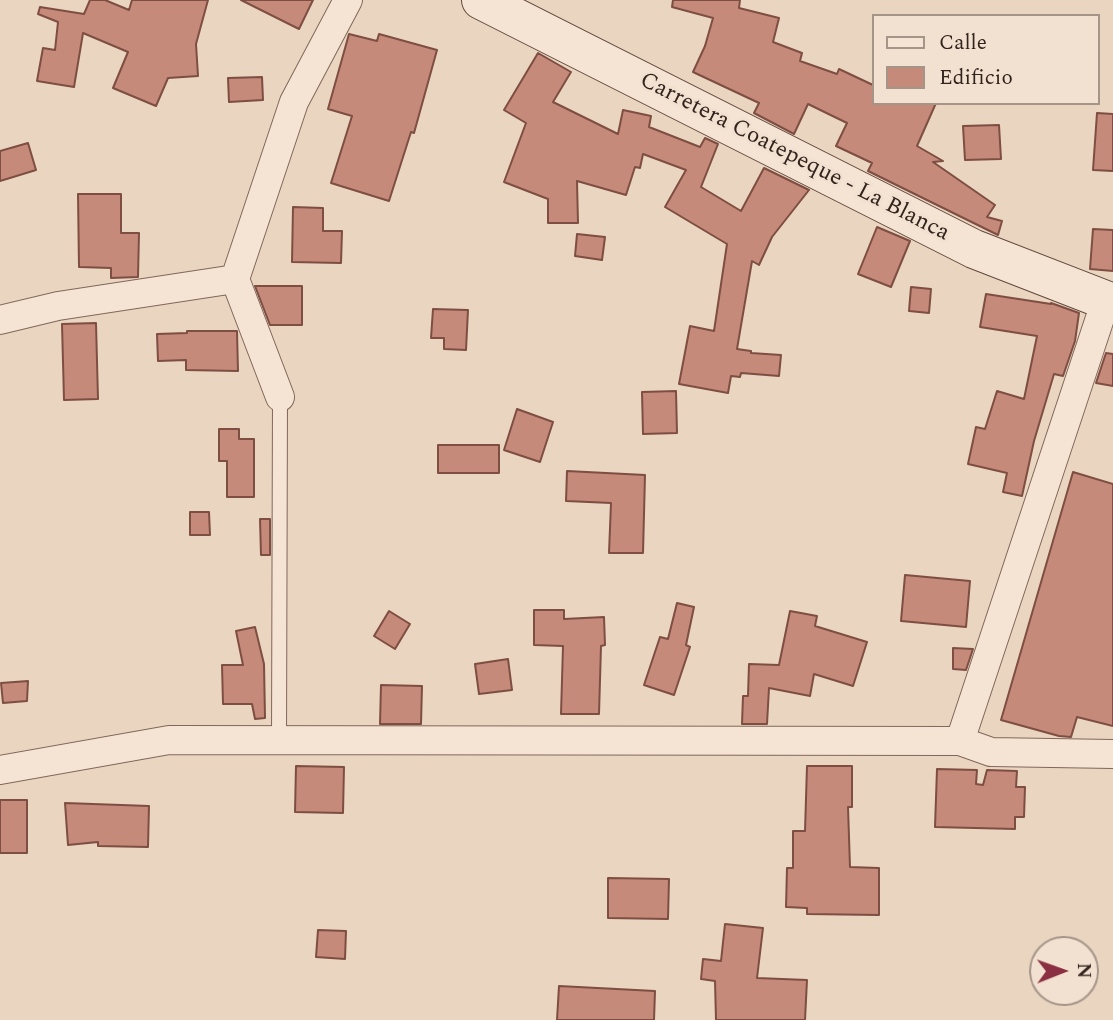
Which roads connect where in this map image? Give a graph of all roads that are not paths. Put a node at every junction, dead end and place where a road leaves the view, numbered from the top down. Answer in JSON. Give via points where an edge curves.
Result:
{"nodes":[{"id":1,"x":348,"y":0,"type":"edge"},
{"id":2,"x":481,"y":0,"type":"edge"},
{"id":3,"x":235,"y":279,"type":"junction"},
{"id":4,"x":1110,"y":301,"type":"edge"},
{"id":5,"x":0,"y":320,"type":"edge"},
{"id":6,"x":280,"y":397,"type":"joint"},
{"id":7,"x":279,"y":740,"type":"junction"},
{"id":8,"x":960,"y":741,"type":"junction"},
{"id":9,"x":1113,"y":754,"type":"edge"},
{"id":10,"x":0,"y":770,"type":"edge"}],
"edges":[{"from":1,"to":3,"type":"street","via":[[294,102]]},
{"from":2,"to":4,"type":"main road","name":"Carretera Coatepeque - La Blanca","via":[[974,249]]},
{"from":3,"to":5,"type":"street","via":[[58,306]]},
{"from":3,"to":6,"type":"street"},
{"from":4,"to":8,"type":"street"},
{"from":6,"to":7,"type":"lane"},
{"from":7,"to":8,"type":"street"},
{"from":7,"to":10,"type":"street","via":[[169,740]]},
{"from":8,"to":9,"type":"street","via":[[991,752]]}]}
